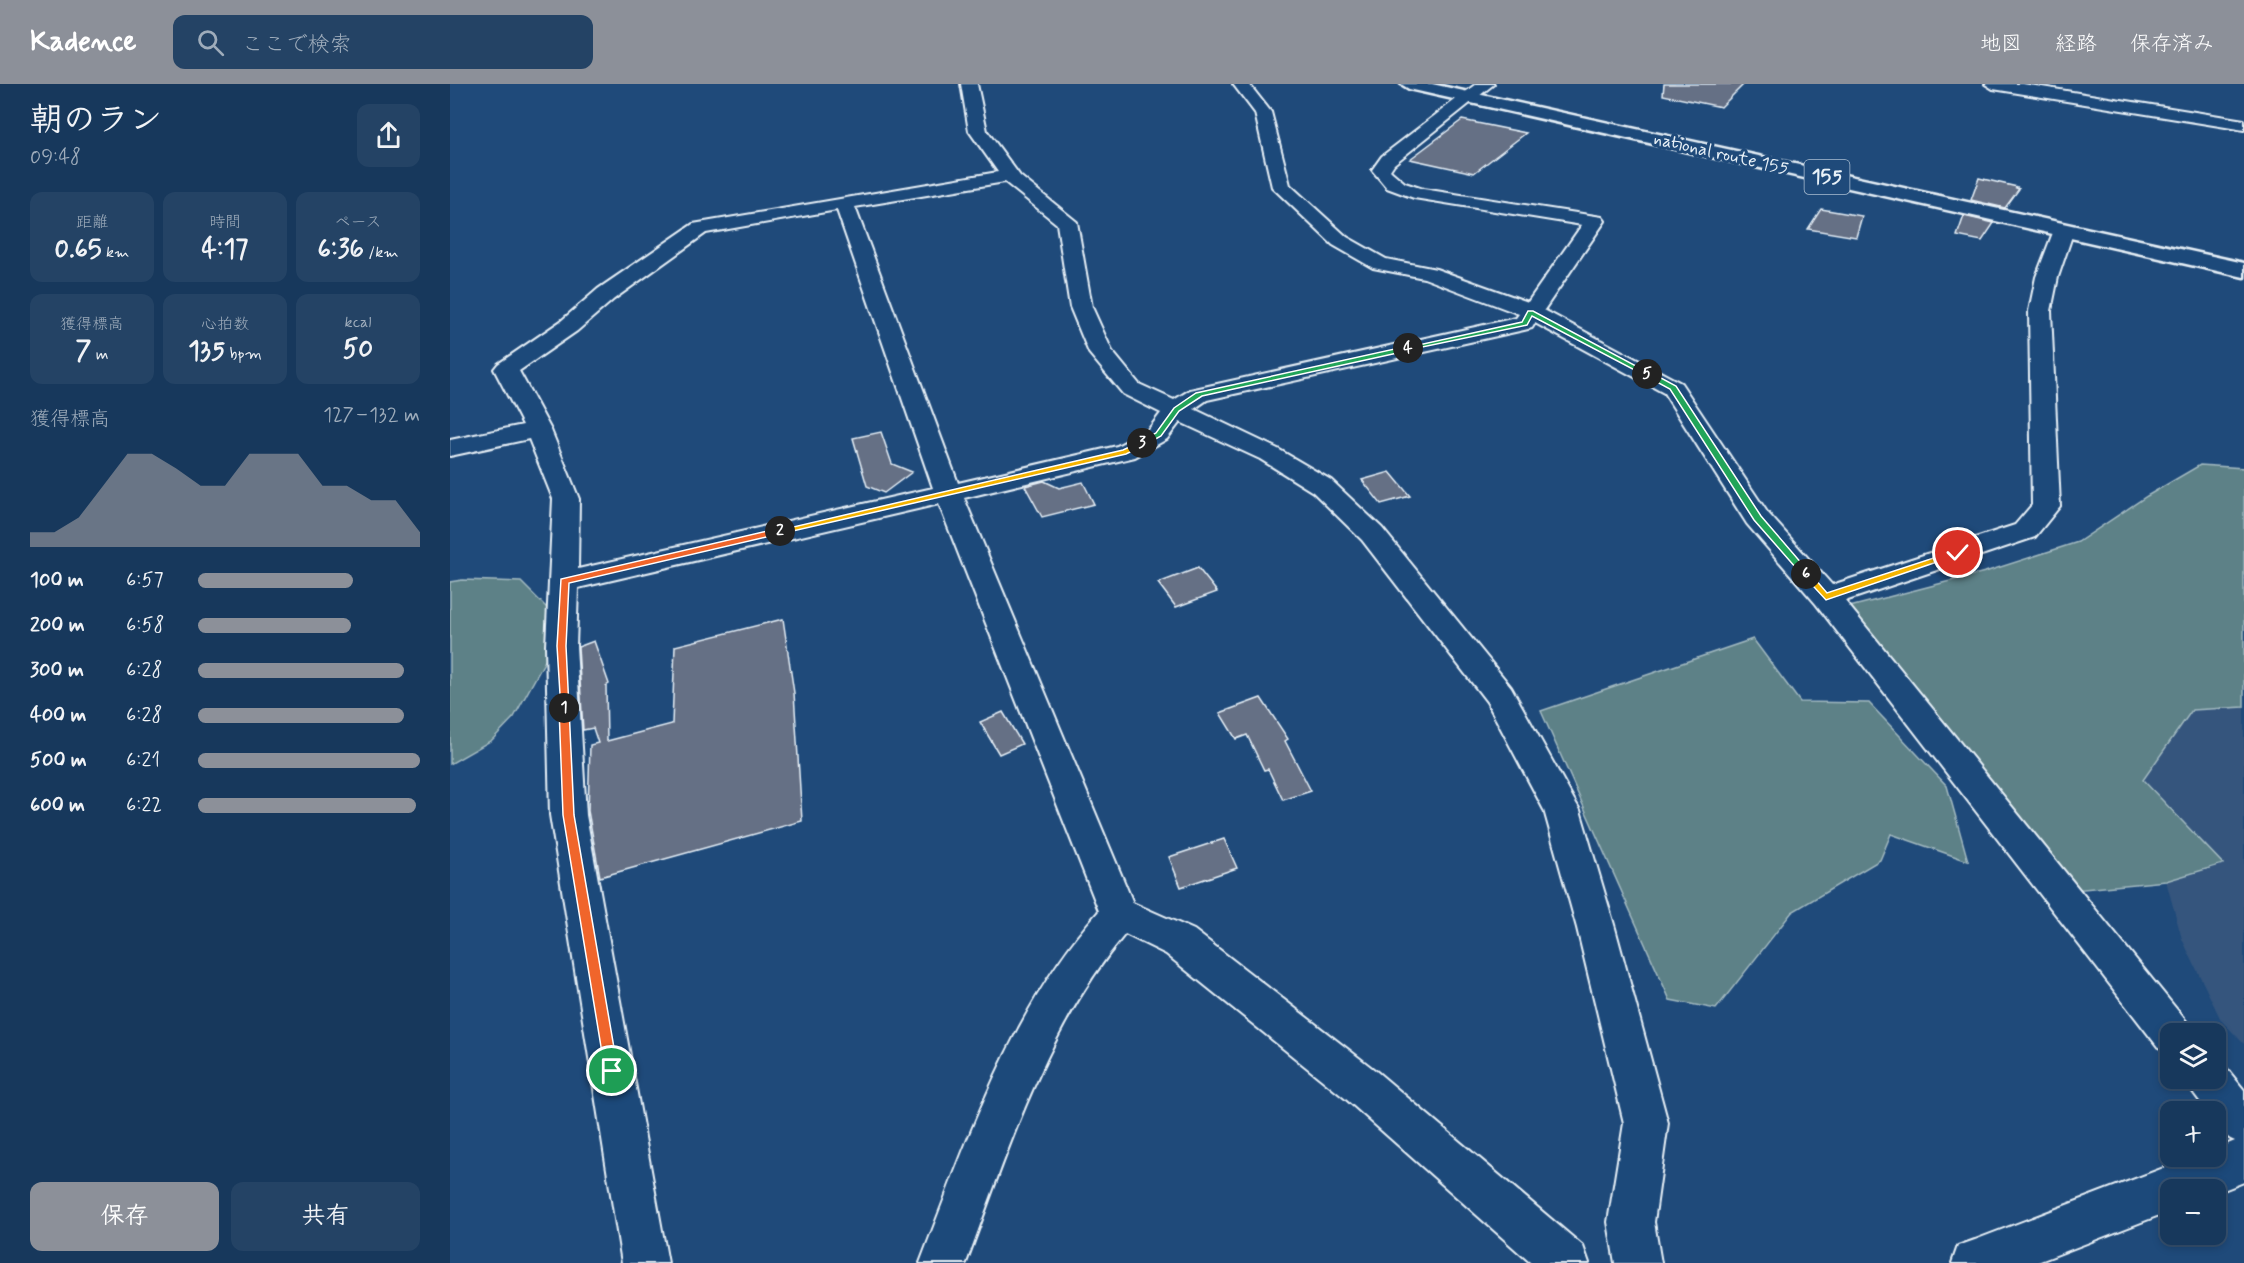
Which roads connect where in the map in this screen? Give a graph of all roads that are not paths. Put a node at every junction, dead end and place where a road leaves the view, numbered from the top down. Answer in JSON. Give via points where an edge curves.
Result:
{"nodes":[{"id":1,"x":969,"y":84,"type":"edge"},
{"id":2,"x":1241,"y":84,"type":"edge"},
{"id":3,"x":1409,"y":84,"type":"edge"},
{"id":4,"x":1993,"y":84,"type":"edge"},
{"id":5,"x":1473,"y":88,"type":"edge"},
{"id":6,"x":2141,"y":92,"type":"dead end"},
{"id":7,"x":2131,"y":107,"type":"junction"},
{"id":8,"x":2244,"y":125,"type":"edge"},
{"id":9,"x":1011,"y":175,"type":"junction"},
{"id":10,"x":844,"y":204,"type":"junction"},
{"id":11,"x":2064,"y":230,"type":"junction"},
{"id":12,"x":2244,"y":258,"type":"edge"},
{"id":13,"x":2244,"y":270,"type":"edge"},
{"id":14,"x":1530,"y":312,"type":"junction"},
{"id":15,"x":1177,"y":409,"type":"junction"},
{"id":16,"x":538,"y":430,"type":"junction"},
{"id":17,"x":450,"y":448,"type":"edge"},
{"id":18,"x":948,"y":492,"type":"junction"},
{"id":19,"x":564,"y":582,"type":"junction"},
{"id":20,"x":1826,"y":597,"type":"junction"},
{"id":21,"x":1119,"y":914,"type":"junction"},
{"id":22,"x":2163,"y":1023,"type":"edge"},
{"id":23,"x":2217,"y":1089,"type":"edge"},
{"id":24,"x":2244,"y":1124,"type":"edge"},
{"id":25,"x":2244,"y":1160,"type":"edge"},
{"id":26,"x":645,"y":1263,"type":"edge"},
{"id":27,"x":943,"y":1263,"type":"edge"},
{"id":28,"x":1566,"y":1263,"type":"edge"},
{"id":29,"x":1638,"y":1263,"type":"edge"},
{"id":30,"x":1975,"y":1263,"type":"edge"}],
"edges":[{"from":1,"to":9,"type":"street","via":[[978,132]]},
{"from":2,"to":14,"type":"street","via":[[1263,112],[1281,188],[1340,241],[1380,264],[1429,273]]},
{"from":3,"to":5,"type":"highway","name":"national route 155","number":"155"},
{"from":4,"to":7,"type":"street"},
{"from":5,"to":11,"type":"highway","name":"national route 155","number":"155"},
{"from":5,"to":12,"type":"highway","name":"national route 155","number":"155"},
{"from":5,"to":14,"type":"street","via":[[1381,170],[1386,180],[1422,194],[1595,221]]},
{"from":6,"to":7,"type":"street"},
{"from":7,"to":8,"type":"street"},
{"from":9,"to":10,"type":"street"},
{"from":9,"to":15,"type":"street","via":[[1067,222],[1081,307],[1101,353],[1131,389]]},
{"from":10,"to":16,"type":"street","via":[[700,228],[606,294],[569,326],[506,369]]},
{"from":10,"to":18,"type":"street"},
{"from":11,"to":13,"type":"highway","name":"national route 155","number":"155"},
{"from":11,"to":20,"type":"street","via":[[2046,277],[2040,311],[2046,506],[2025,531]]},
{"from":14,"to":15,"type":"street","via":[[1524,323],[1199,395]]},
{"from":14,"to":20,"type":"street","via":[[1673,388],[1757,518]]},
{"from":15,"to":18,"type":"street","via":[[1158,434],[1126,452]]},
{"from":15,"to":29,"type":"street","via":[[1269,454],[1322,486],[1372,534],[1500,695],[1562,810],[1646,1123],[1631,1222]]},
{"from":16,"to":17,"type":"street"},
{"from":16,"to":19,"type":"street","via":[[566,499]]},
{"from":18,"to":19,"type":"street"},
{"from":18,"to":21,"type":"street"},
{"from":19,"to":26,"type":"street","via":[[561,646],[568,815]]},
{"from":20,"to":22,"type":"street"},
{"from":21,"to":27,"type":"street","via":[[1077,966],[1034,1045],[981,1164]]},
{"from":21,"to":28,"type":"street","via":[[1180,942],[1361,1085]]},
{"from":23,"to":24,"type":"street"},
{"from":25,"to":30,"type":"street"}]}
